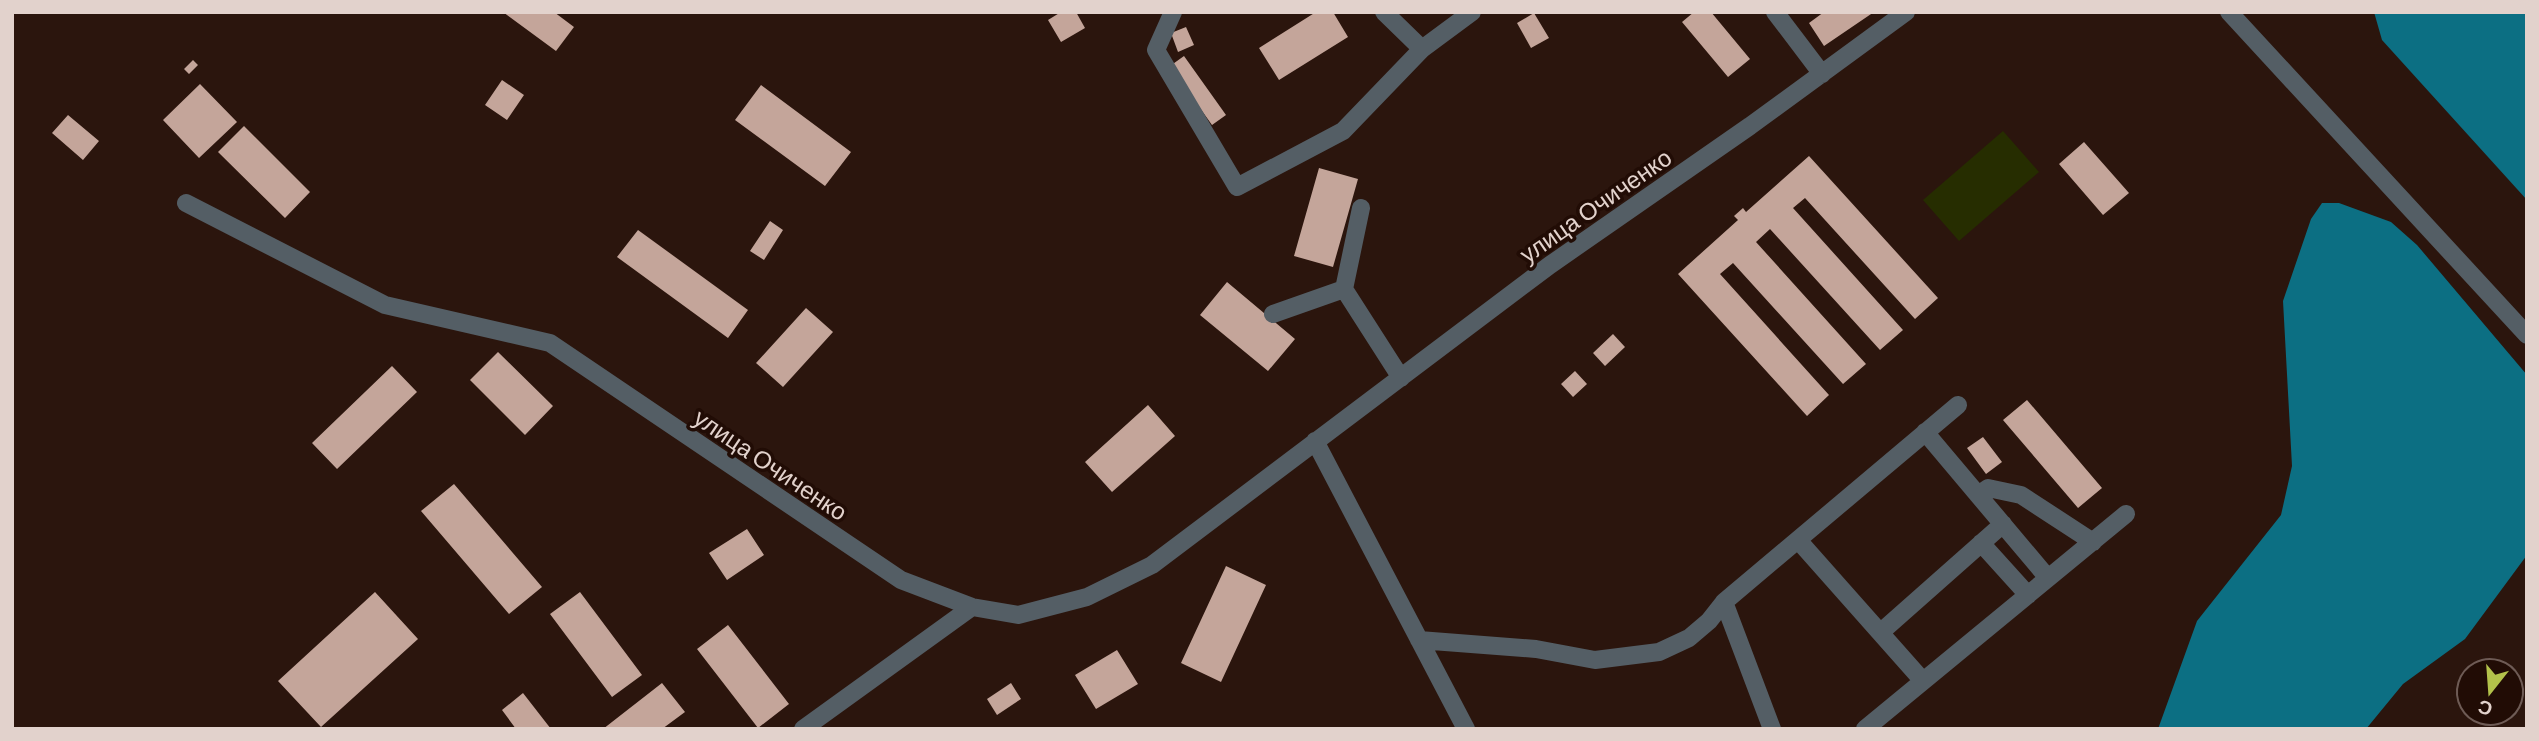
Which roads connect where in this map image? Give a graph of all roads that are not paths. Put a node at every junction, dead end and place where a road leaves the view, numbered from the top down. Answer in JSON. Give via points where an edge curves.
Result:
{"nodes":[{"id":1,"x":1173,"y":12,"type":"edge"},
{"id":2,"x":1384,"y":12,"type":"edge"},
{"id":3,"x":1472,"y":12,"type":"edge"},
{"id":4,"x":1775,"y":12,"type":"edge"},
{"id":5,"x":1906,"y":12,"type":"edge"},
{"id":6,"x":2229,"y":12,"type":"edge"},
{"id":7,"x":1422,"y":49,"type":"junction"},
{"id":8,"x":1822,"y":74,"type":"junction"},
{"id":9,"x":186,"y":203,"type":"dead end"},
{"id":10,"x":1361,"y":208,"type":"dead end"},
{"id":11,"x":1344,"y":289,"type":"junction"},
{"id":12,"x":1273,"y":314,"type":"dead end"},
{"id":13,"x":2527,"y":335,"type":"edge"},
{"id":14,"x":1401,"y":378,"type":"junction"},
{"id":15,"x":1958,"y":405,"type":"dead end"},
{"id":16,"x":1926,"y":432,"type":"junction"},
{"id":17,"x":1315,"y":441,"type":"junction"},
{"id":18,"x":1978,"y":495,"type":"junction"},
{"id":19,"x":2126,"y":514,"type":"dead end"},
{"id":20,"x":2003,"y":524,"type":"junction"},
{"id":21,"x":1798,"y":540,"type":"junction"},
{"id":22,"x":2093,"y":542,"type":"junction"},
{"id":23,"x":1981,"y":543,"type":"junction"},
{"id":24,"x":2048,"y":578,"type":"junction"},
{"id":25,"x":2028,"y":595,"type":"junction"},
{"id":26,"x":1724,"y":602,"type":"junction"},
{"id":27,"x":972,"y":607,"type":"junction"},
{"id":28,"x":1881,"y":632,"type":"junction"},
{"id":29,"x":1419,"y":640,"type":"junction"},
{"id":30,"x":1923,"y":681,"type":"junction"},
{"id":31,"x":803,"y":729,"type":"edge"},
{"id":32,"x":1466,"y":729,"type":"edge"},
{"id":33,"x":1772,"y":729,"type":"edge"},
{"id":34,"x":1865,"y":729,"type":"edge"}],
"edges":[{"from":1,"to":7,"type":"street","via":[[1156,50],[1237,187],[1343,131]]},
{"from":2,"to":7,"type":"street"},
{"from":3,"to":7,"type":"street"},
{"from":4,"to":8,"type":"street"},
{"from":5,"to":8,"type":"street","name":"улица Очиченко"},
{"from":6,"to":13,"type":"street"},
{"from":8,"to":14,"type":"street","name":"улица Очиченко","via":[[1550,265]]},
{"from":9,"to":27,"type":"street","name":"улица Очиченко","via":[[385,305],[550,343],[901,580]]},
{"from":10,"to":11,"type":"street"},
{"from":11,"to":12,"type":"street"},
{"from":11,"to":14,"type":"street"},
{"from":14,"to":17,"type":"street","name":"улица Очиченко"},
{"from":15,"to":16,"type":"street"},
{"from":16,"to":18,"type":"street"},
{"from":16,"to":21,"type":"street"},
{"from":17,"to":27,"type":"street","name":"улица Очиченко","via":[[1141,571],[1087,597],[1018,615]]},
{"from":17,"to":29,"type":"street"},
{"from":18,"to":20,"type":"street"},
{"from":18,"to":22,"type":"street","via":[[1988,488],[2021,495]]},
{"from":19,"to":22,"type":"street"},
{"from":20,"to":23,"type":"street"},
{"from":20,"to":24,"type":"street"},
{"from":21,"to":26,"type":"street"},
{"from":21,"to":28,"type":"street"},
{"from":22,"to":24,"type":"street"},
{"from":23,"to":25,"type":"street"},
{"from":23,"to":28,"type":"street"},
{"from":24,"to":25,"type":"street"},
{"from":25,"to":30,"type":"street"},
{"from":26,"to":29,"type":"street","via":[[1689,638],[1659,652],[1595,660],[1536,649]]},
{"from":26,"to":33,"type":"street"},
{"from":27,"to":31,"type":"street"},
{"from":28,"to":30,"type":"street"},
{"from":29,"to":32,"type":"street"},
{"from":30,"to":34,"type":"street"}]}
